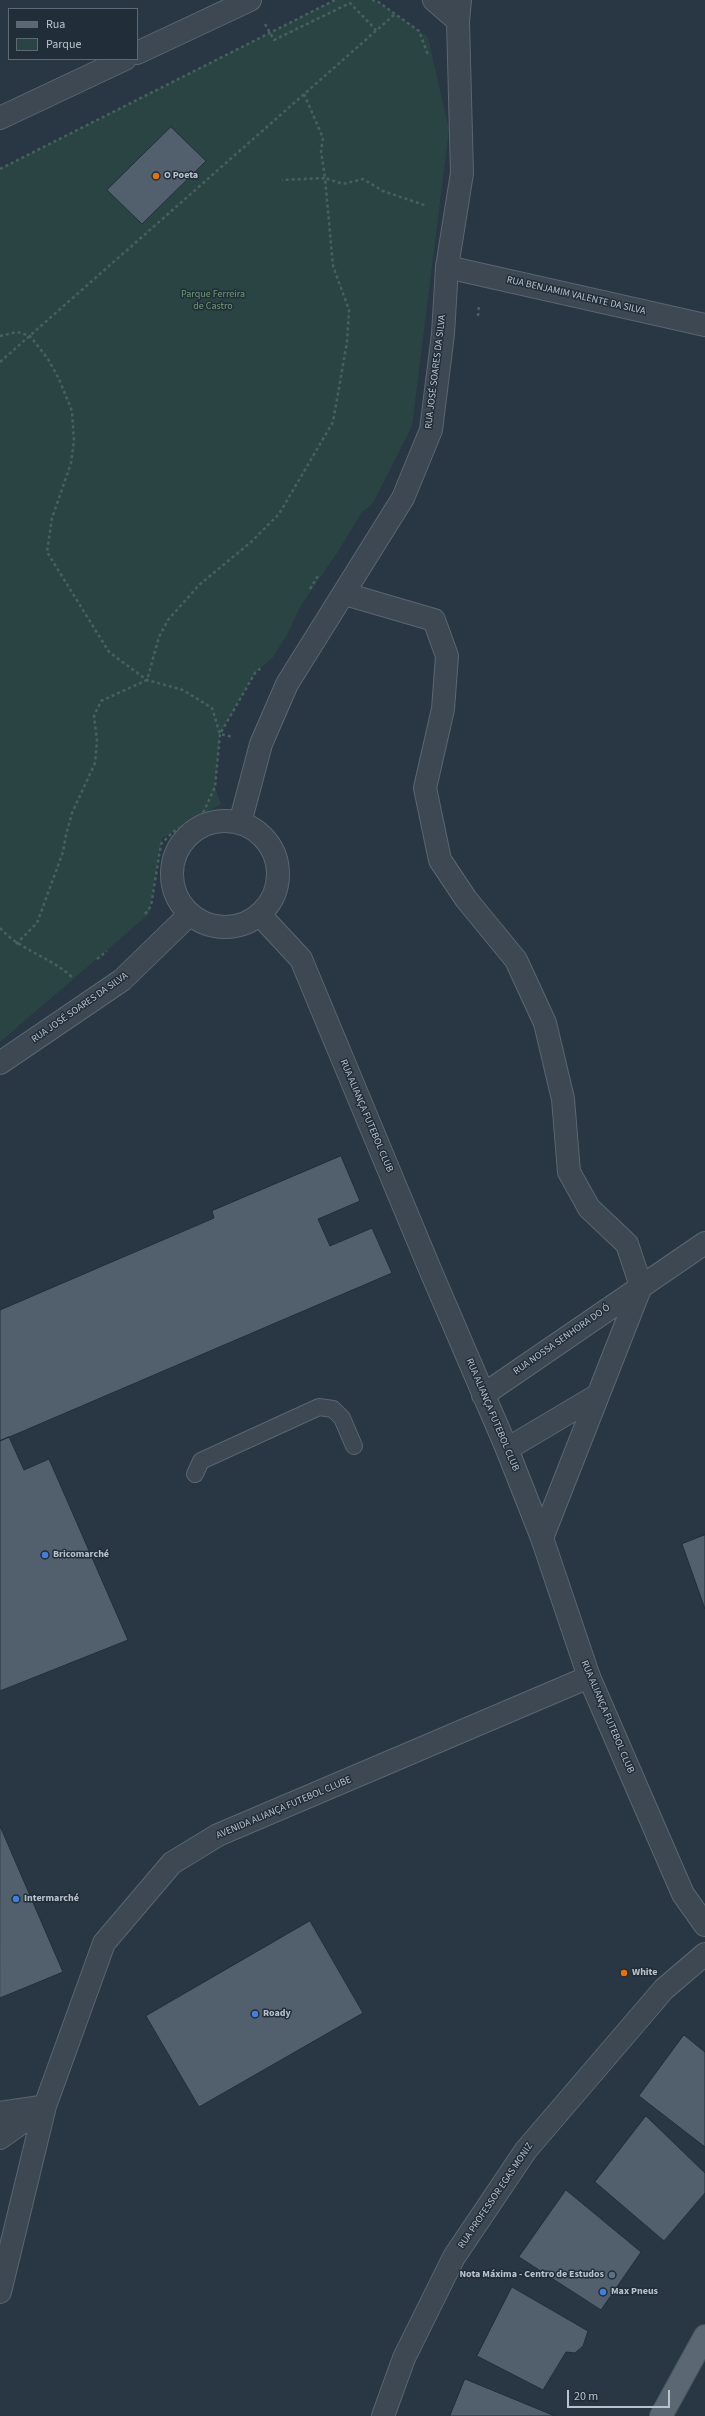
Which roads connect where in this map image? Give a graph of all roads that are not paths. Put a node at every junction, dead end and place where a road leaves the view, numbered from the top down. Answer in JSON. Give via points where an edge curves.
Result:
{"nodes":[{"id":1,"x":250,"y":0,"type":"edge"},
{"id":2,"x":434,"y":0,"type":"edge"},
{"id":3,"x":459,"y":10,"type":"edge"},
{"id":4,"x":138,"y":53,"type":"edge"},
{"id":5,"x":123,"y":60,"type":"edge"},
{"id":6,"x":0,"y":118,"type":"edge"},
{"id":7,"x":447,"y":267,"type":"junction"},
{"id":8,"x":705,"y":325,"type":"edge"},
{"id":9,"x":345,"y":594,"type":"junction"},
{"id":10,"x":240,"y":823,"type":"junction"},
{"id":11,"x":190,"y":914,"type":"junction"},
{"id":12,"x":260,"y":915,"type":"junction"},
{"id":13,"x":0,"y":1063,"type":"edge"},
{"id":14,"x":705,"y":1243,"type":"edge"},
{"id":15,"x":641,"y":1286,"type":"junction"},
{"id":16,"x":483,"y":1395,"type":"junction"},
{"id":17,"x":598,"y":1395,"type":"junction"},
{"id":18,"x":354,"y":1446,"type":"dead end"},
{"id":19,"x":507,"y":1449,"type":"junction"},
{"id":20,"x":195,"y":1474,"type":"dead end"},
{"id":21,"x":542,"y":1538,"type":"junction"},
{"id":22,"x":588,"y":1677,"type":"junction"},
{"id":23,"x":705,"y":1925,"type":"edge"},
{"id":24,"x":705,"y":1954,"type":"edge"},
{"id":25,"x":45,"y":2106,"type":"junction"},
{"id":26,"x":0,"y":2113,"type":"edge"},
{"id":27,"x":0,"y":2138,"type":"edge"},
{"id":28,"x":0,"y":2292,"type":"edge"},
{"id":29,"x":705,"y":2336,"type":"edge"},
{"id":30,"x":383,"y":2416,"type":"edge"},
{"id":31,"x":661,"y":2416,"type":"edge"}],
"edges":[{"from":1,"to":4,"type":"street"},
{"from":2,"to":3,"type":"street","name":"RUA JOSÉ SOARES DA SILVA"},
{"from":3,"to":7,"type":"street","name":"RUA JOSÉ SOARES DA SILVA","via":[[462,174]]},
{"from":5,"to":6,"type":"street"},
{"from":7,"to":8,"type":"street","name":"RUA BENJAMIM VALENTE DA SILVA"},
{"from":7,"to":9,"type":"street","name":"RUA JOSÉ SOARES DA SILVA","via":[[443,334],[431,430],[403,498]]},
{"from":9,"to":10,"type":"street","name":"RUA JOSÉ SOARES DA SILVA","via":[[287,684],[261,744]]},
{"from":9,"to":15,"type":"street","via":[[434,620],[447,656],[443,709],[425,788],[440,860],[466,900],[516,960],[545,1023],[563,1098],[569,1172],[589,1208],[627,1244]]},
{"from":10,"to":11,"type":"street","via":[[222,821],[205,825],[189,834],[178,848],[173,865],[172,883],[178,900]]},
{"from":10,"to":12,"type":"street","via":[[255,830],[266,840],[274,854],[278,869],[278,885],[271,901]]},
{"from":11,"to":12,"type":"street","via":[[216,927],[231,927]]},
{"from":11,"to":13,"type":"street","name":"RUA JOSÉ SOARES DA SILVA","via":[[122,980]]},
{"from":12,"to":16,"type":"street","name":"RUA ALIANÇA FUTEBOL CLUB","via":[[301,959]]},
{"from":14,"to":15,"type":"street","name":"RUA NOSSA SENHORA DO Ó"},
{"from":15,"to":16,"type":"street","name":"RUA NOSSA SENHORA DO Ó"},
{"from":15,"to":17,"type":"street"},
{"from":16,"to":19,"type":"street","name":"RUA ALIANÇA FUTEBOL CLUB"},
{"from":17,"to":19,"type":"street"},
{"from":17,"to":21,"type":"street"},
{"from":18,"to":20,"type":"lane","via":[[342,1418],[333,1409],[319,1407],[201,1461]]},
{"from":19,"to":21,"type":"street","name":"RUA ALIANÇA FUTEBOL CLUB"},
{"from":21,"to":22,"type":"street","name":"RUA ALIANÇA FUTEBOL CLUB"},
{"from":22,"to":23,"type":"street","name":"RUA ALIANÇA FUTEBOL CLUB","via":[[683,1894]]},
{"from":22,"to":25,"type":"street","name":"AVENIDA ALIANÇA FUTEBOL CLUBE","via":[[218,1835],[172,1863],[104,1943]]},
{"from":24,"to":30,"type":"street","name":"RUA PROFESSOR EGAS MONIZ","via":[[664,1989],[526,2150],[454,2257],[404,2358]]},
{"from":25,"to":26,"type":"street"},
{"from":25,"to":27,"type":"street"},
{"from":25,"to":28,"type":"street","name":"AVENIDA ALIANÇA FUTEBOL CLUBE"},
{"from":29,"to":31,"type":"main road"}]}
